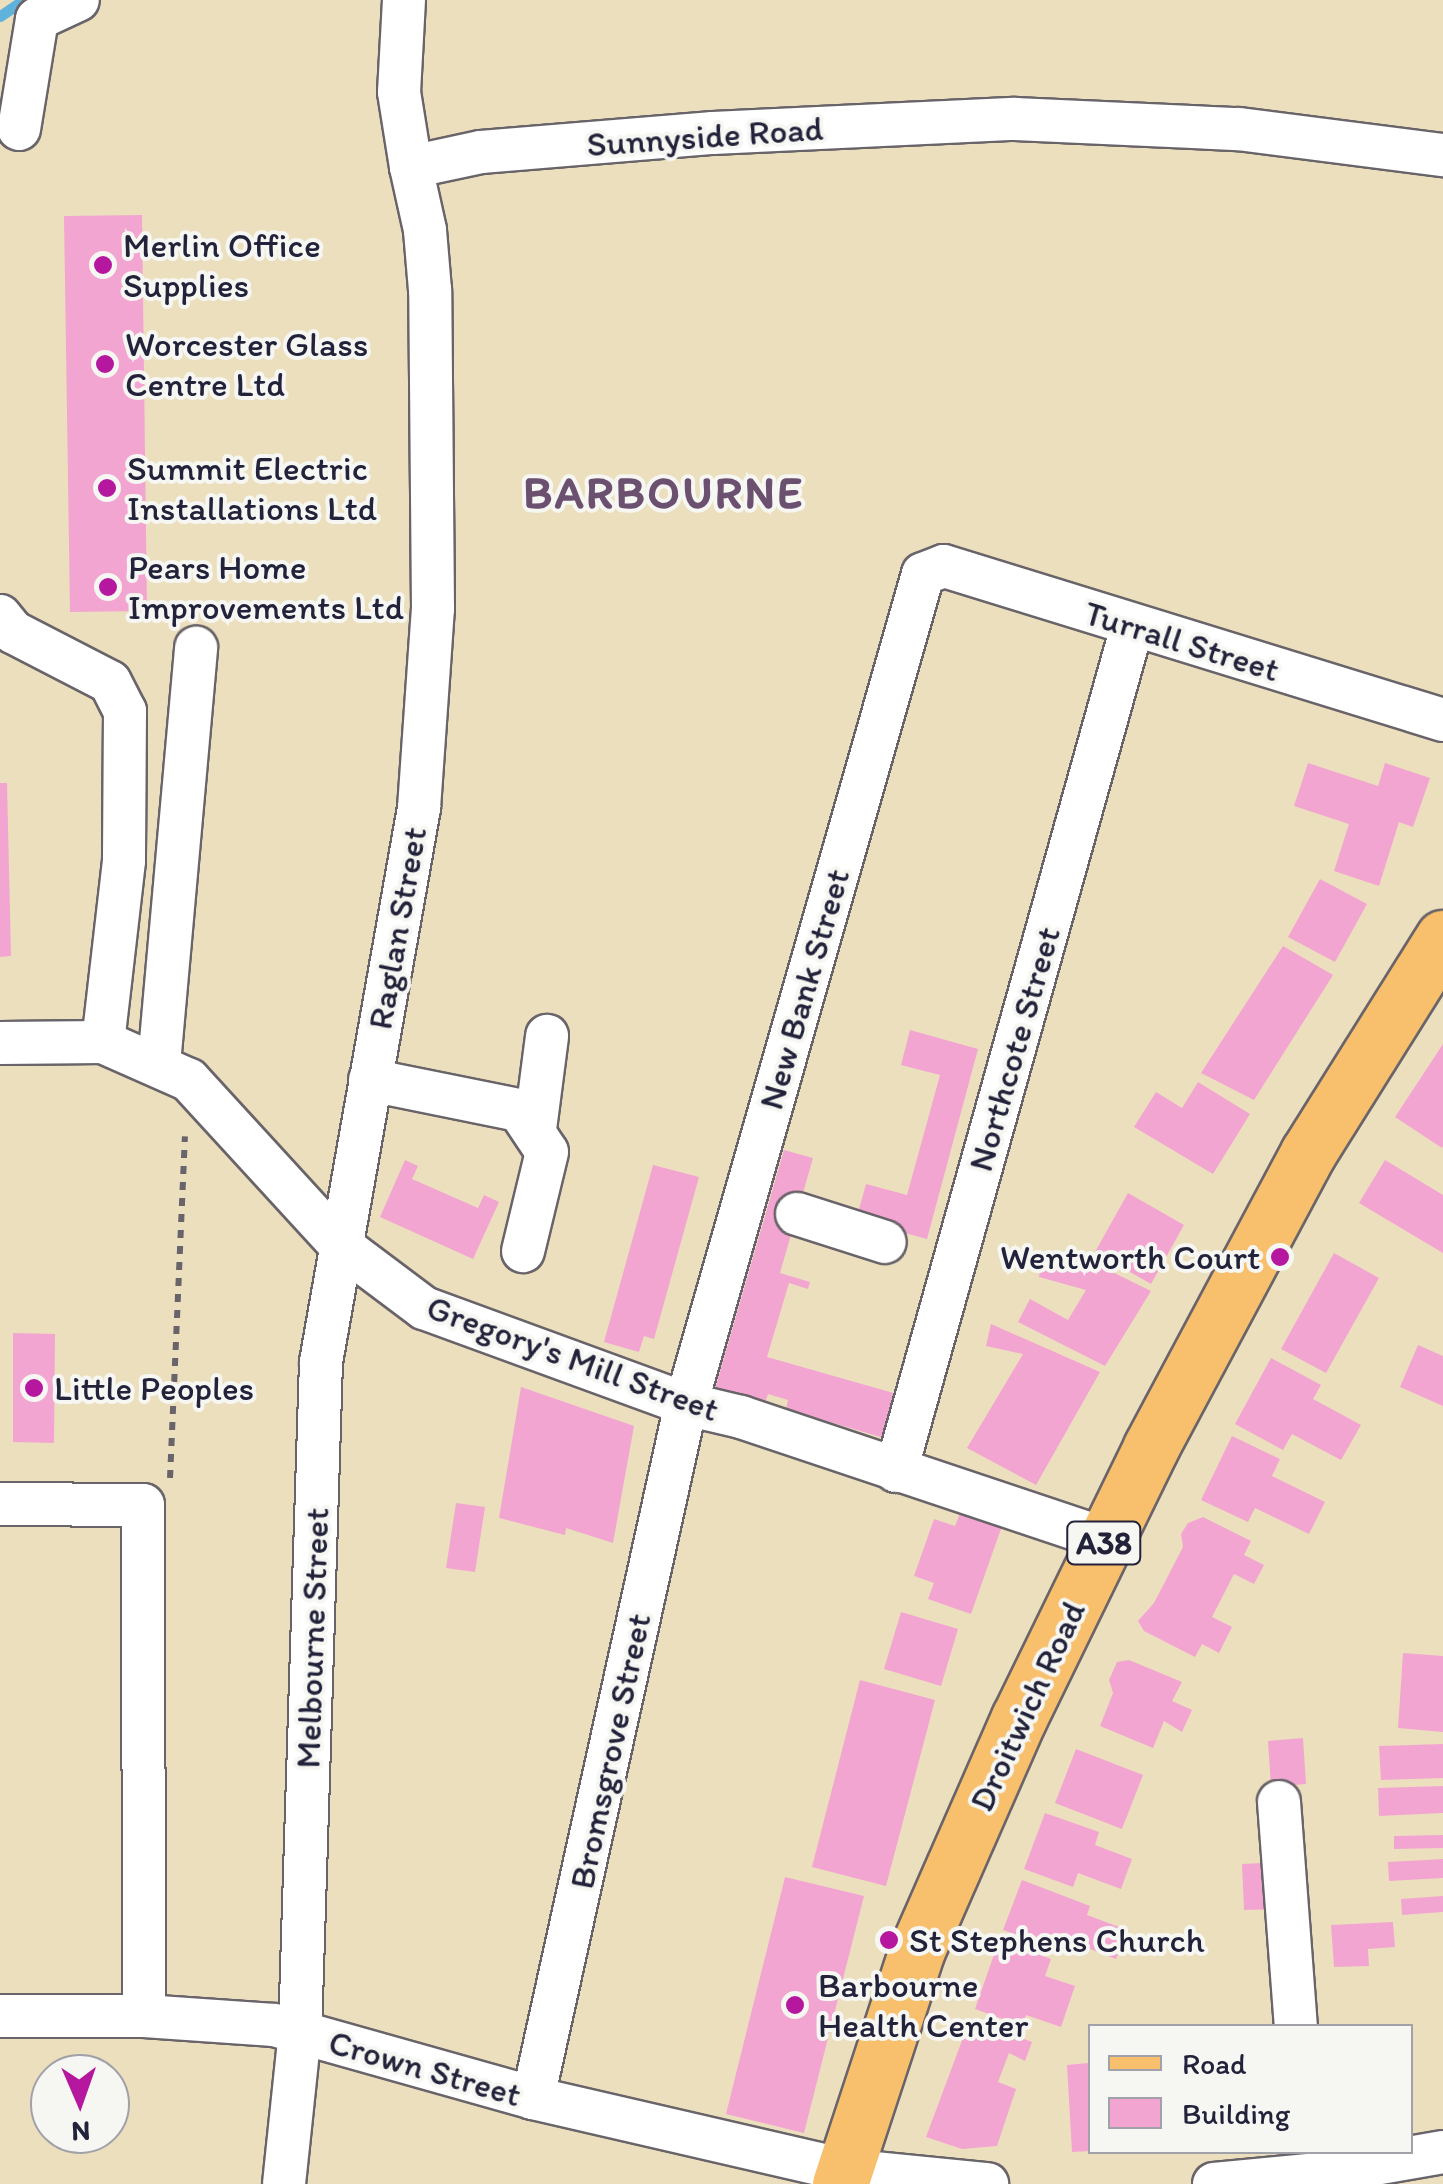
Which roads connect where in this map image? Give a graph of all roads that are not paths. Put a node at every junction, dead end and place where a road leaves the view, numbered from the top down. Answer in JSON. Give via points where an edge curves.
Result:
{"nodes":[{"id":1,"x":78,"y":0,"type":"edge"},
{"id":2,"x":404,"y":0,"type":"edge"},
{"id":3,"x":19,"y":129,"type":"dead end"},
{"id":4,"x":1443,"y":155,"type":"edge"},
{"id":5,"x":412,"y":167,"type":"junction"},
{"id":6,"x":923,"y":574,"type":"joint"},
{"id":7,"x":0,"y":616,"type":"edge"},
{"id":8,"x":1132,"y":627,"type":"junction"},
{"id":9,"x":196,"y":648,"type":"dead end"},
{"id":10,"x":1443,"y":720,"type":"edge"},
{"id":11,"x":1443,"y":938,"type":"edge"},
{"id":12,"x":547,"y":1036,"type":"dead end"},
{"id":13,"x":103,"y":1042,"type":"junction"},
{"id":14,"x":0,"y":1043,"type":"edge"},
{"id":15,"x":174,"y":1072,"type":"junction"},
{"id":16,"x":370,"y":1080,"type":"junction"},
{"id":17,"x":534,"y":1129,"type":"junction"},
{"id":18,"x":769,"y":1208,"type":"junction"},
{"id":19,"x":886,"y":1242,"type":"dead end"},
{"id":20,"x":340,"y":1245,"type":"junction"},
{"id":21,"x":522,"y":1252,"type":"dead end"},
{"id":22,"x":686,"y":1404,"type":"junction"},
{"id":23,"x":896,"y":1471,"type":"junction"},
{"id":24,"x":0,"y":1504,"type":"edge"},
{"id":25,"x":1106,"y":1539,"type":"junction"},
{"id":26,"x":1280,"y":1802,"type":"dead end"},
{"id":27,"x":0,"y":2016,"type":"edge"},
{"id":28,"x":144,"y":2016,"type":"junction"},
{"id":29,"x":1296,"y":2024,"type":"edge"},
{"id":30,"x":300,"y":2033,"type":"junction"},
{"id":31,"x":533,"y":2098,"type":"junction"},
{"id":32,"x":1443,"y":2152,"type":"edge"},
{"id":33,"x":1312,"y":2171,"type":"edge"},
{"id":34,"x":842,"y":2177,"type":"edge"},
{"id":35,"x":284,"y":2184,"type":"edge"},
{"id":36,"x":987,"y":2184,"type":"edge"},
{"id":37,"x":1214,"y":2184,"type":"edge"}],
"edges":[{"from":1,"to":3,"type":"street","via":[[37,19]]},
{"from":2,"to":5,"type":"street","via":[[399,92]]},
{"from":4,"to":5,"type":"street","name":"Sunnyside Road","via":[[1239,129],[1016,119],[655,138],[481,152]]},
{"from":5,"to":16,"type":"street","name":"Raglan Street","via":[[430,290],[432,609],[419,808]]},
{"from":6,"to":8,"type":"street","name":"Turrall Street","via":[[944,566]]},
{"from":6,"to":18,"type":"street","name":"New Bank Street"},
{"from":7,"to":13,"type":"street","via":[[13,632],[110,682],[125,710],[124,861]]},
{"from":8,"to":10,"type":"street","name":"Turrall Street"},
{"from":8,"to":23,"type":"street","name":"Northcote Street"},
{"from":9,"to":15,"type":"street"},
{"from":11,"to":25,"type":"main road","name":"Droitwich Road","number":"A38","via":[[1308,1153]]},
{"from":12,"to":17,"type":"street"},
{"from":13,"to":14,"type":"street","name":"Gregory's Mill Street"},
{"from":13,"to":15,"type":"street","name":"Gregory's Mill Street"},
{"from":15,"to":20,"type":"street","name":"Gregory's Mill Street"},
{"from":16,"to":17,"type":"street","via":[[519,1110]]},
{"from":16,"to":20,"type":"street","name":"Raglan Street"},
{"from":17,"to":21,"type":"street","via":[[547,1152]]},
{"from":18,"to":19,"type":"street"},
{"from":18,"to":22,"type":"street","name":"New Bank Street"},
{"from":20,"to":22,"type":"street","name":"Gregory's Mill Street","via":[[424,1308]]},
{"from":20,"to":30,"type":"street","name":"Melbourne Street","via":[[321,1362]]},
{"from":22,"to":23,"type":"street","name":"Gregory's Mill Street"},
{"from":22,"to":31,"type":"street","name":"Bromsgrove Street"},
{"from":23,"to":25,"type":"street","name":"Gregory's Mill Street"},
{"from":24,"to":28,"type":"street","via":[[144,1505]]},
{"from":25,"to":34,"type":"main road","name":"Droitwich Road","number":"A38","via":[[917,1950]]},
{"from":26,"to":29,"type":"street"},
{"from":27,"to":28,"type":"street","name":"Crown Street"},
{"from":28,"to":30,"type":"street","name":"Crown Street","via":[[274,2025]]},
{"from":30,"to":31,"type":"street","name":"Crown Street"},
{"from":30,"to":35,"type":"street","name":"Melbourne Street"},
{"from":31,"to":34,"type":"street","name":"Crown Street","via":[[666,2115]]},
{"from":32,"to":33,"type":"street"},
{"from":33,"to":37,"type":"street"},
{"from":34,"to":36,"type":"street","name":"Crown Street","via":[[876,2170]]}]}
